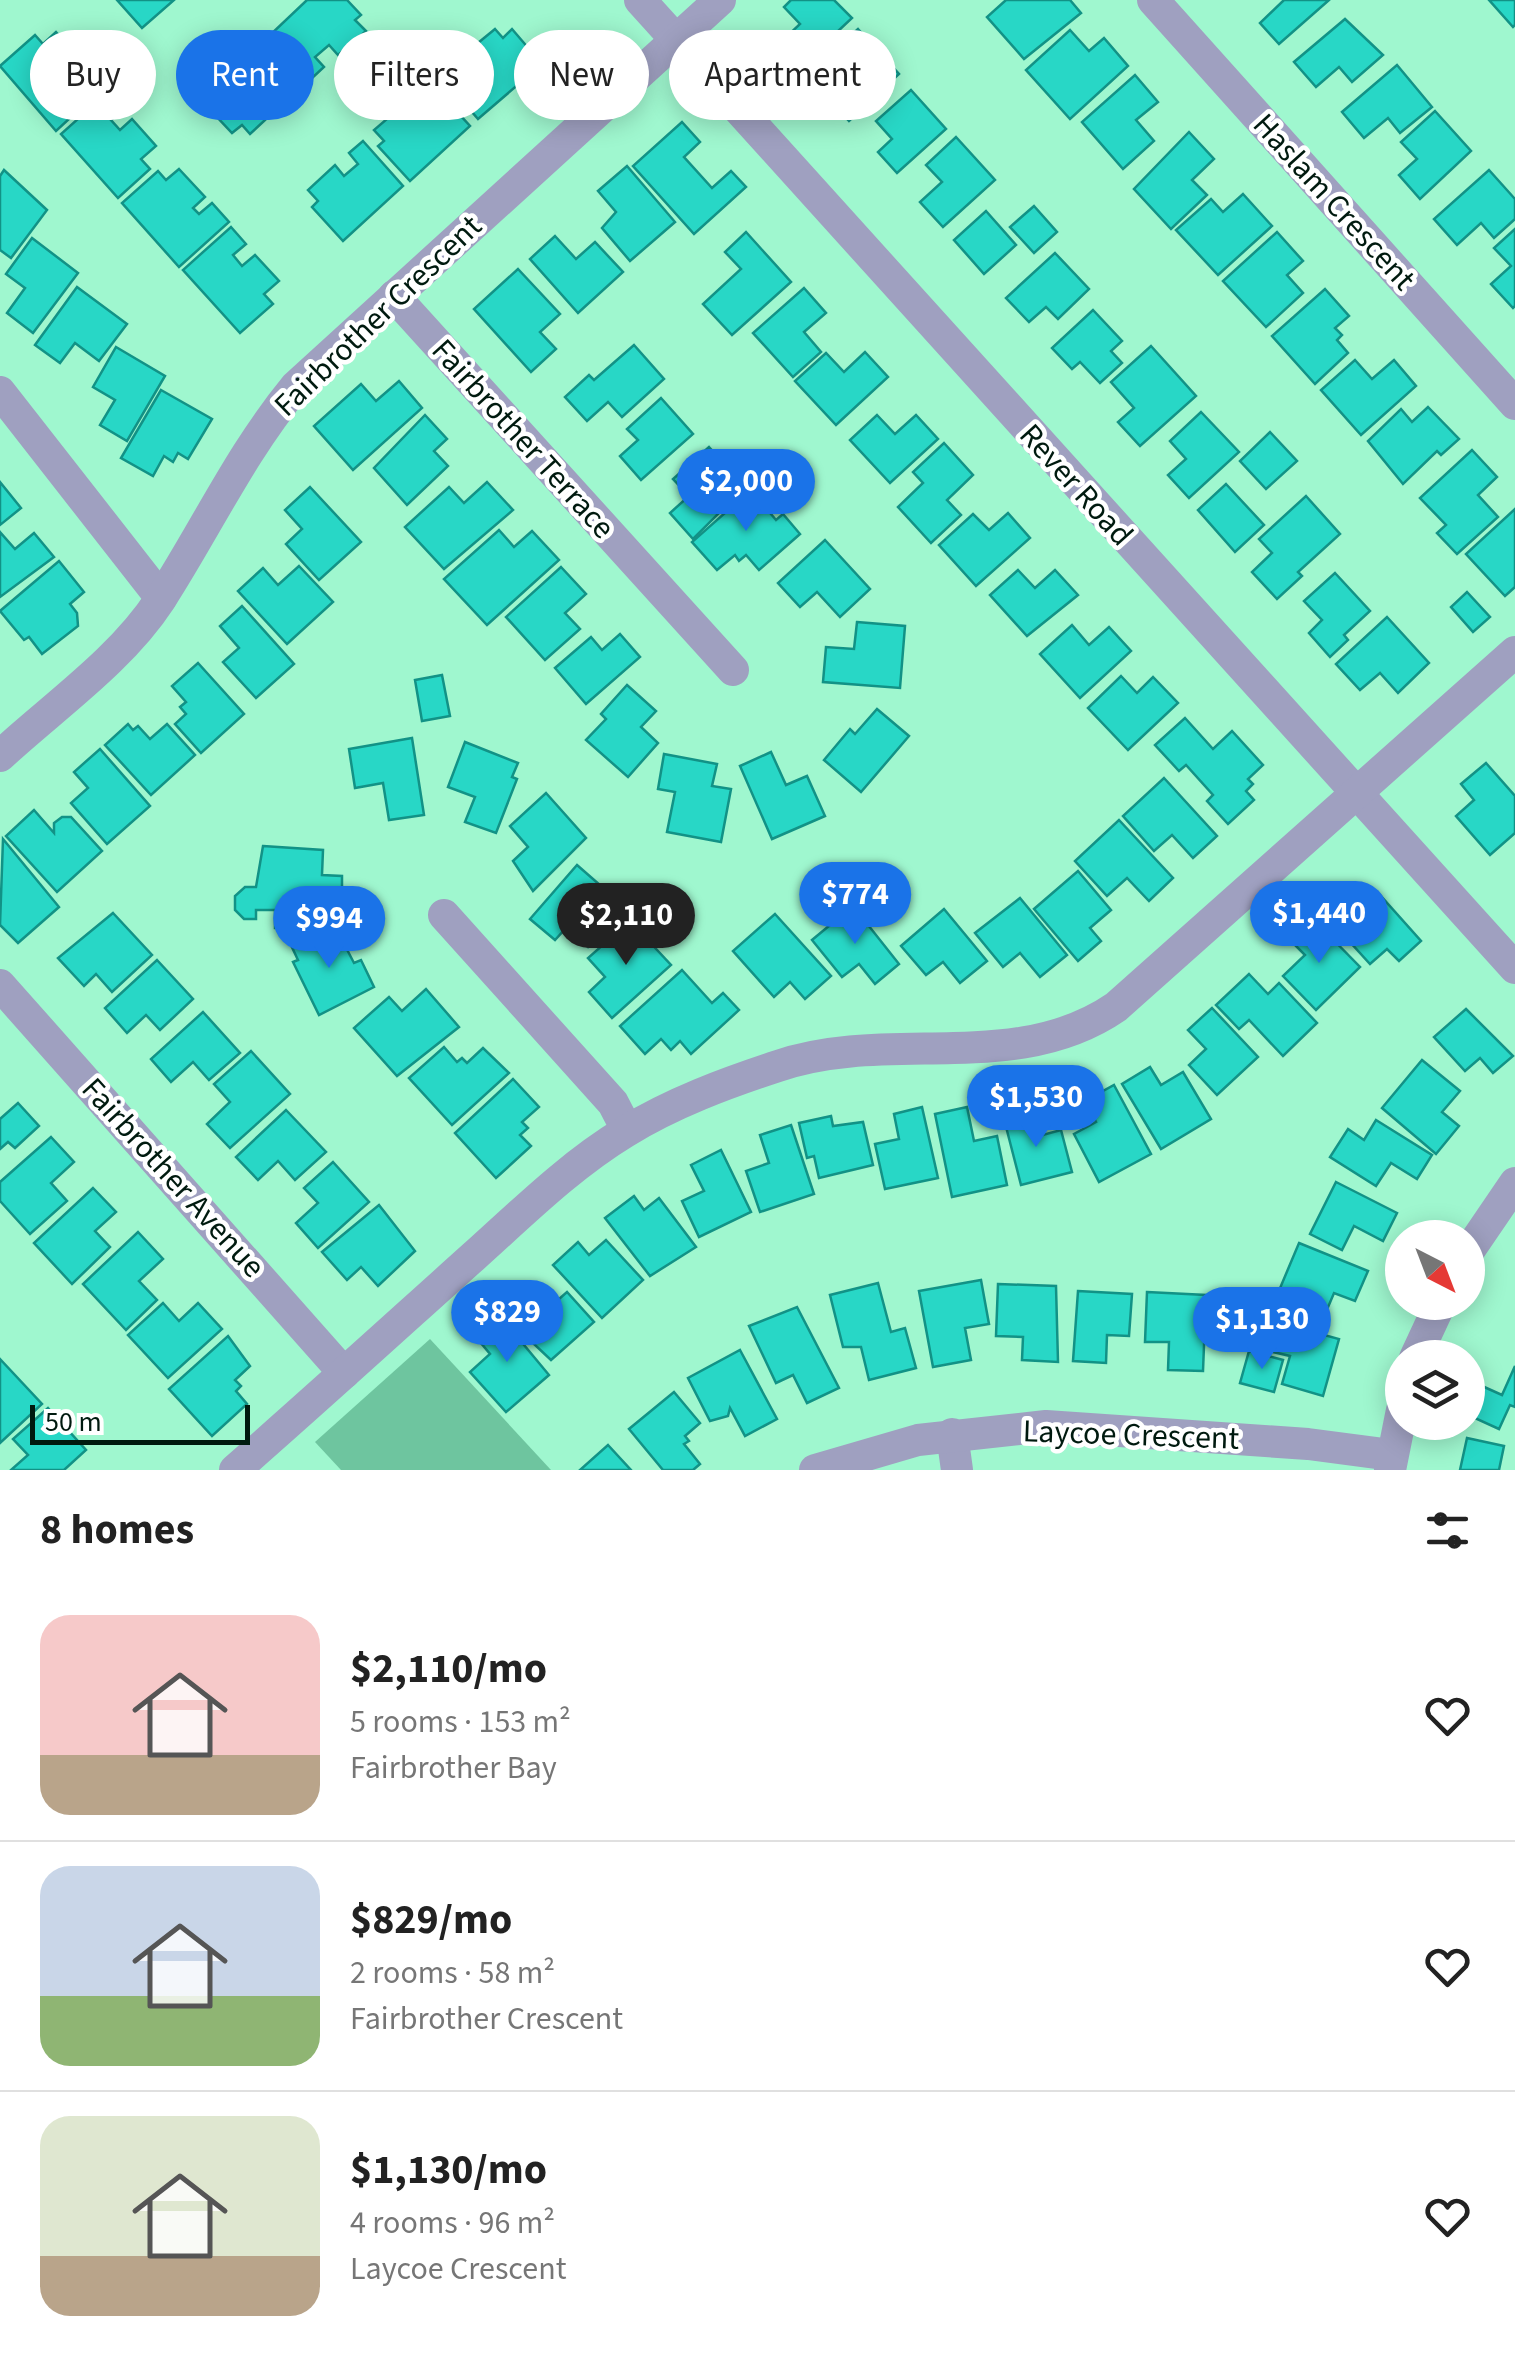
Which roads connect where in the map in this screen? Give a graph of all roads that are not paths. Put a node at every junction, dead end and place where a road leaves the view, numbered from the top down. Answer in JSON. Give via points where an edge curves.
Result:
{"nodes":[{"id":1,"x":640,"y":0,"type":"edge"},
{"id":2,"x":720,"y":0,"type":"edge"},
{"id":3,"x":1153,"y":0,"type":"edge"},
{"id":4,"x":686,"y":30,"type":"edge"},
{"id":5,"x":669,"y":33,"type":"edge"},
{"id":6,"x":669,"y":45,"type":"edge"},
{"id":7,"x":747,"y":120,"type":"edge"},
{"id":8,"x":394,"y":296,"type":"junction"},
{"id":9,"x":0,"y":392,"type":"edge"},
{"id":10,"x":1515,"y":404,"type":"edge"},
{"id":11,"x":161,"y":598,"type":"junction"},
{"id":12,"x":1515,"y":652,"type":"edge"},
{"id":13,"x":733,"y":670,"type":"dead end"},
{"id":14,"x":0,"y":756,"type":"edge"},
{"id":15,"x":1355,"y":794,"type":"junction"},
{"id":16,"x":444,"y":915,"type":"dead end"},
{"id":17,"x":1515,"y":968,"type":"edge"},
{"id":18,"x":0,"y":984,"type":"edge"},
{"id":19,"x":627,"y":1130,"type":"junction"},
{"id":20,"x":1515,"y":1183,"type":"edge"},
{"id":21,"x":1485,"y":1227,"type":"edge"},
{"id":22,"x":344,"y":1372,"type":"junction"},
{"id":23,"x":952,"y":1434,"type":"junction"},
{"id":24,"x":1391,"y":1462,"type":"edge"},
{"id":25,"x":235,"y":1470,"type":"edge"},
{"id":26,"x":815,"y":1470,"type":"edge"},
{"id":27,"x":957,"y":1470,"type":"edge"}],
"edges":[{"from":1,"to":5,"type":"street","name":"Rever Road"},
{"from":2,"to":4,"type":"street","name":"Fairbrother Crescent"},
{"from":3,"to":10,"type":"street","name":"Haslam Crescent"},
{"from":6,"to":8,"type":"street","name":"Fairbrother Crescent"},
{"from":7,"to":15,"type":"street","name":"Rever Road"},
{"from":8,"to":11,"type":"street","name":"Fairbrother Crescent","via":[[296,386],[254,437]]},
{"from":8,"to":13,"type":"street","name":"Fairbrother Terrace"},
{"from":9,"to":11,"type":"street"},
{"from":11,"to":14,"type":"street","name":"Fairbrother Crescent","via":[[122,644]]},
{"from":12,"to":15,"type":"street"},
{"from":15,"to":17,"type":"street","name":"Rever Road"},
{"from":15,"to":19,"type":"street","via":[[1116,1007],[1067,1036],[829,1052],[742,1078]]},
{"from":16,"to":19,"type":"street","via":[[612,1103]]},
{"from":18,"to":22,"type":"street","name":"Fairbrother Avenue"},
{"from":19,"to":22,"type":"street","via":[[539,1198]]},
{"from":20,"to":21,"type":"street"},
{"from":22,"to":25,"type":"street"},
{"from":23,"to":24,"type":"street","name":"Laycoe Crescent","via":[[1046,1426],[1308,1444]]},
{"from":23,"to":26,"type":"street","name":"Laycoe Crescent"},
{"from":23,"to":27,"type":"street"}]}
